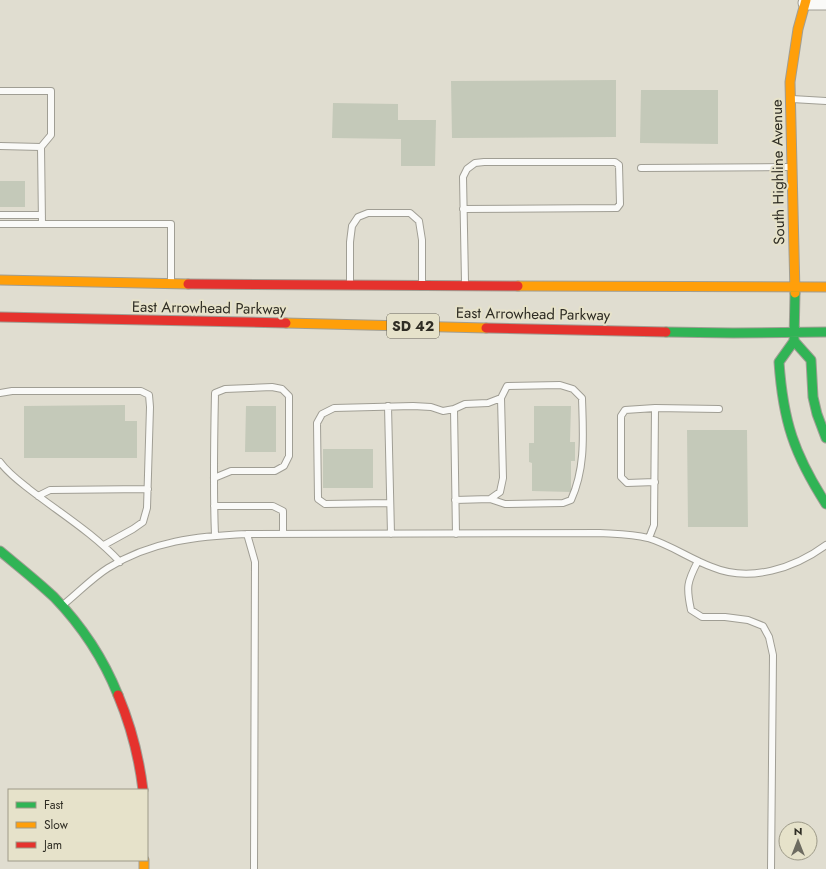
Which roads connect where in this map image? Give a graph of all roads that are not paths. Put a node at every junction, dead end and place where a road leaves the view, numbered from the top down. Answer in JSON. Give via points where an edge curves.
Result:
{"nodes":[{"id":1,"x":805,"y":1,"type":"edge"},
{"id":2,"x":826,"y":3,"type":"edge"},
{"id":3,"x":0,"y":91,"type":"edge"},
{"id":4,"x":790,"y":99,"type":"junction"},
{"id":5,"x":826,"y":100,"type":"edge"},
{"id":6,"x":0,"y":146,"type":"edge"},
{"id":7,"x":41,"y":147,"type":"junction"},
{"id":8,"x":791,"y":167,"type":"junction"},
{"id":9,"x":641,"y":168,"type":"dead end"},
{"id":10,"x":464,"y":209,"type":"junction"},
{"id":11,"x":0,"y":215,"type":"edge"},
{"id":12,"x":42,"y":215,"type":"junction"},
{"id":13,"x":0,"y":224,"type":"edge"},
{"id":14,"x":42,"y":224,"type":"junction"},
{"id":15,"x":0,"y":280,"type":"edge"},
{"id":16,"x":171,"y":284,"type":"junction"},
{"id":17,"x":350,"y":284,"type":"junction"},
{"id":18,"x":422,"y":285,"type":"junction"},
{"id":19,"x":465,"y":286,"type":"junction"},
{"id":20,"x":795,"y":287,"type":"junction"},
{"id":21,"x":826,"y":287,"type":"edge"},
{"id":22,"x":0,"y":317,"type":"edge"},
{"id":23,"x":826,"y":332,"type":"edge"},
{"id":24,"x":794,"y":337,"type":"junction"},
{"id":25,"x":0,"y":393,"type":"edge"},
{"id":26,"x":501,"y":398,"type":"junction"},
{"id":27,"x":388,"y":406,"type":"junction"},
{"id":28,"x":655,"y":408,"type":"junction"},
{"id":29,"x":719,"y":408,"type":"dead end"},
{"id":30,"x":454,"y":409,"type":"junction"},
{"id":31,"x":826,"y":438,"type":"edge"},
{"id":32,"x":0,"y":462,"type":"edge"},
{"id":33,"x":214,"y":478,"type":"junction"},
{"id":34,"x":654,"y":482,"type":"junction"},
{"id":35,"x":148,"y":489,"type":"junction"},
{"id":36,"x":38,"y":496,"type":"junction"},
{"id":37,"x":490,"y":499,"type":"junction"},
{"id":38,"x":455,"y":500,"type":"junction"},
{"id":39,"x":390,"y":503,"type":"junction"},
{"id":40,"x":826,"y":504,"type":"edge"},
{"id":41,"x":214,"y":506,"type":"junction"},
{"id":42,"x":247,"y":534,"type":"junction"},
{"id":43,"x":283,"y":534,"type":"junction"},
{"id":44,"x":391,"y":534,"type":"junction"},
{"id":45,"x":456,"y":534,"type":"junction"},
{"id":46,"x":215,"y":535,"type":"junction"},
{"id":47,"x":648,"y":538,"type":"junction"},
{"id":48,"x":104,"y":545,"type":"junction"},
{"id":49,"x":826,"y":545,"type":"edge"},
{"id":50,"x":0,"y":551,"type":"edge"},
{"id":51,"x":698,"y":561,"type":"junction"},
{"id":52,"x":120,"y":562,"type":"junction"},
{"id":53,"x":62,"y":606,"type":"junction"},
{"id":54,"x":143,"y":789,"type":"edge"},
{"id":55,"x":254,"y":869,"type":"edge"},
{"id":56,"x":771,"y":869,"type":"edge"}],
"edges":[{"from":1,"to":2,"type":"street"},
{"from":1,"to":4,"type":"main road","name":"South Highline Avenue","via":[[793,58]]},
{"from":3,"to":7,"type":"lane","via":[[51,91],[51,135]]},
{"from":4,"to":5,"type":"lane"},
{"from":4,"to":8,"type":"main road","name":"South Highline Avenue"},
{"from":6,"to":7,"type":"lane"},
{"from":7,"to":12,"type":"lane"},
{"from":8,"to":9,"type":"lane"},
{"from":8,"to":20,"type":"main road","name":"South Highline Avenue"},
{"from":10,"to":10,"type":"lane","via":[[463,177],[467,169],[475,163],[615,162],[619,165],[620,204],[617,208]]},
{"from":10,"to":19,"type":"lane"},
{"from":11,"to":12,"type":"lane"},
{"from":12,"to":14,"type":"lane"},
{"from":13,"to":14,"type":"lane"},
{"from":14,"to":16,"type":"lane","via":[[171,224]]},
{"from":15,"to":16,"type":"main road","name":"East Arrowhead Parkway"},
{"from":16,"to":17,"type":"main road","name":"East Arrowhead Parkway"},
{"from":17,"to":18,"type":"main road","name":"East Arrowhead Parkway"},
{"from":17,"to":18,"type":"lane","via":[[350,242],[352,226],[358,217],[368,214],[410,213],[419,221],[422,240]]},
{"from":18,"to":19,"type":"main road","name":"East Arrowhead Parkway"},
{"from":19,"to":20,"type":"main road","name":"East Arrowhead Parkway"},
{"from":20,"to":21,"type":"main road","name":"East Arrowhead Parkway"},
{"from":20,"to":24,"type":"main road","name":"South Highline Avenue"},
{"from":22,"to":24,"type":"main road","name":"East Arrowhead Parkway","number":"SD 42"},
{"from":23,"to":24,"type":"main road","name":"East Arrowhead Parkway","number":"SD 42"},
{"from":24,"to":31,"type":"main road","via":[[811,360],[816,414]]},
{"from":24,"to":40,"type":"main road","via":[[779,362],[786,423],[803,466]]},
{"from":25,"to":35,"type":"lane","via":[[141,391],[149,395]]},
{"from":26,"to":30,"type":"lane","via":[[488,403],[466,404]]},
{"from":26,"to":37,"type":"lane","via":[[503,478],[500,492]]},
{"from":26,"to":37,"type":"lane","via":[[507,386],[560,385],[573,389],[582,398],[584,445],[577,488],[571,500],[563,503],[505,504]]},
{"from":27,"to":30,"type":"lane","via":[[431,407],[443,411]]},
{"from":27,"to":39,"type":"lane"},
{"from":27,"to":39,"type":"lane","via":[[334,408],[322,414],[317,423],[318,499],[325,504]]},
{"from":28,"to":29,"type":"lane"},
{"from":28,"to":34,"type":"lane"},
{"from":28,"to":34,"type":"lane","via":[[625,410],[621,416],[621,477],[627,483]]},
{"from":30,"to":38,"type":"lane"},
{"from":32,"to":36,"type":"lane","via":[[5,470]]},
{"from":33,"to":33,"type":"lane","via":[[231,471],[275,471],[284,466],[289,456],[290,396],[282,389],[225,389],[215,393]]},
{"from":33,"to":41,"type":"lane"},
{"from":34,"to":47,"type":"lane","via":[[654,525]]},
{"from":35,"to":36,"type":"lane","via":[[50,490]]},
{"from":35,"to":48,"type":"lane","via":[[143,522]]},
{"from":36,"to":48,"type":"lane"},
{"from":37,"to":38,"type":"lane"},
{"from":38,"to":45,"type":"lane"},
{"from":39,"to":44,"type":"lane"},
{"from":41,"to":43,"type":"lane","via":[[273,506],[283,511]]},
{"from":41,"to":46,"type":"lane"},
{"from":42,"to":43,"type":"lane"},
{"from":42,"to":46,"type":"lane"},
{"from":42,"to":55,"type":"lane","via":[[255,562]]},
{"from":43,"to":44,"type":"lane"},
{"from":44,"to":45,"type":"lane"},
{"from":45,"to":47,"type":"lane","via":[[600,533]]},
{"from":46,"to":52,"type":"lane","via":[[171,542],[137,553]]},
{"from":47,"to":51,"type":"lane"},
{"from":48,"to":52,"type":"lane"},
{"from":49,"to":51,"type":"lane","via":[[797,563],[753,573],[727,572]]},
{"from":50,"to":53,"type":"main road"},
{"from":51,"to":56,"type":"lane","via":[[689,580],[691,610],[702,617],[748,620],[762,626],[769,637],[773,655]]},
{"from":52,"to":53,"type":"lane","via":[[108,568]]},
{"from":53,"to":54,"type":"main road","via":[[98,656],[111,680],[133,737]]}]}
